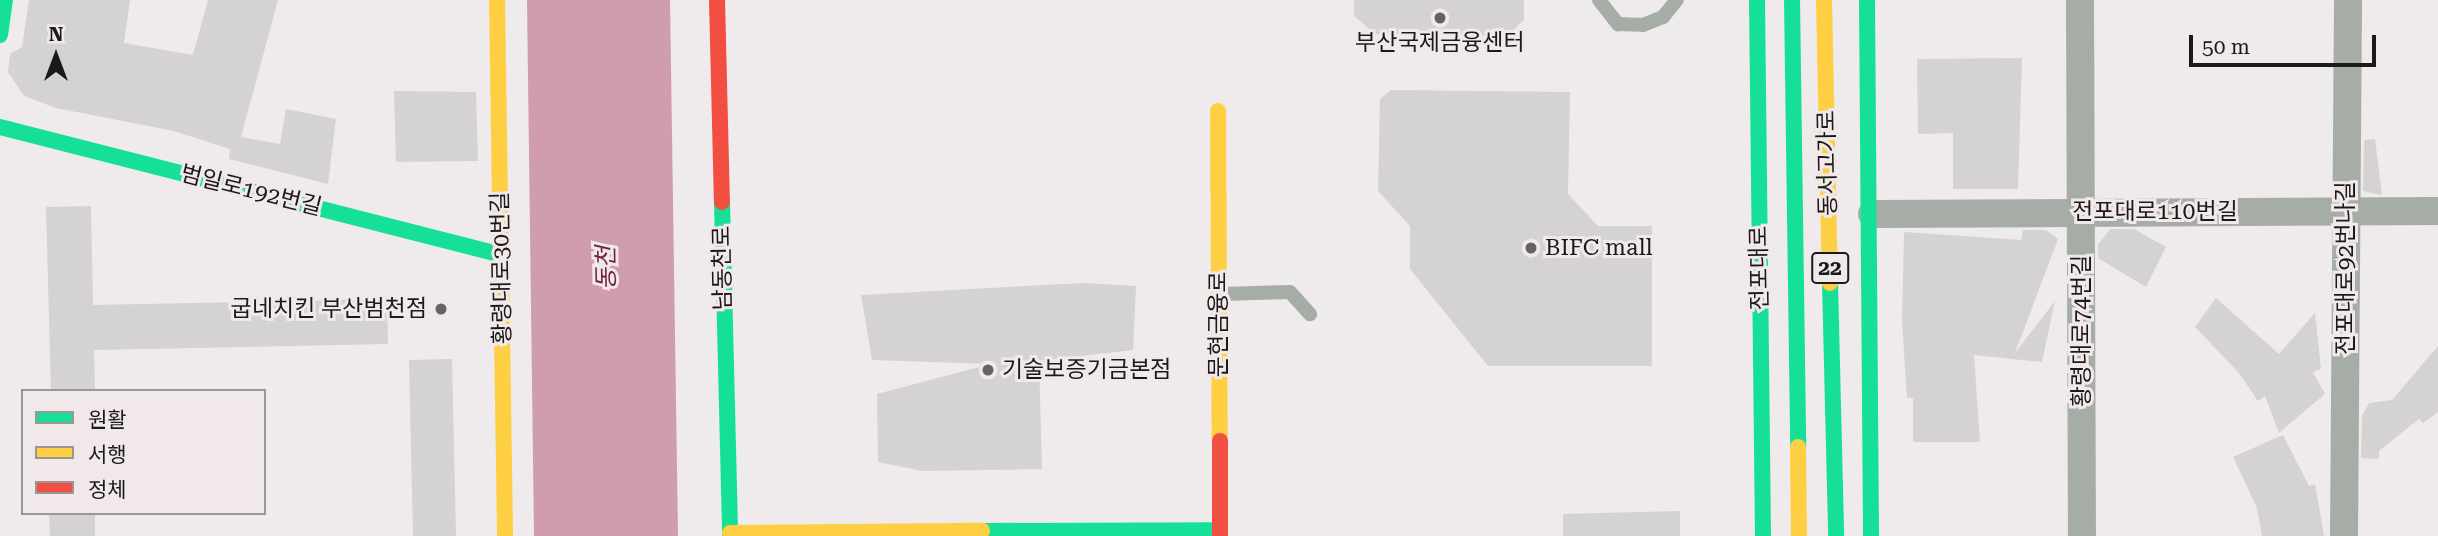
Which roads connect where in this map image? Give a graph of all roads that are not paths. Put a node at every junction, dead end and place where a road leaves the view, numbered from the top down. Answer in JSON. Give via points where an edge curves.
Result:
{"nodes":[{"id":1,"x":5,"y":0,"type":"edge"},
{"id":2,"x":497,"y":0,"type":"edge"},
{"id":3,"x":717,"y":0,"type":"edge"},
{"id":4,"x":1677,"y":0,"type":"edge"},
{"id":5,"x":1757,"y":0,"type":"edge"},
{"id":6,"x":1792,"y":0,"type":"edge"},
{"id":7,"x":1825,"y":0,"type":"edge"},
{"id":8,"x":1867,"y":0,"type":"edge"},
{"id":9,"x":2080,"y":0,"type":"edge"},
{"id":10,"x":2348,"y":0,"type":"edge"},
{"id":11,"x":1603,"y":3,"type":"edge"},
{"id":12,"x":0,"y":34,"type":"edge"},
{"id":13,"x":1218,"y":111,"type":"dead end"},
{"id":14,"x":0,"y":127,"type":"edge"},
{"id":15,"x":2438,"y":211,"type":"edge"},
{"id":16,"x":2346,"y":212,"type":"junction"},
{"id":17,"x":2081,"y":213,"type":"junction"},
{"id":18,"x":1872,"y":214,"type":"junction"},
{"id":19,"x":502,"y":255,"type":"junction"},
{"id":20,"x":1219,"y":294,"type":"junction"},
{"id":21,"x":1310,"y":314,"type":"dead end"},
{"id":22,"x":1220,"y":533,"type":"edge"},
{"id":23,"x":730,"y":535,"type":"edge"},
{"id":24,"x":505,"y":536,"type":"edge"},
{"id":25,"x":1763,"y":536,"type":"edge"},
{"id":26,"x":1799,"y":536,"type":"edge"},
{"id":27,"x":1836,"y":536,"type":"edge"},
{"id":28,"x":1871,"y":536,"type":"edge"},
{"id":29,"x":2082,"y":536,"type":"edge"},
{"id":30,"x":2344,"y":536,"type":"edge"}],
"edges":[{"from":1,"to":12,"type":"main road"},
{"from":2,"to":19,"type":"main road","name":"황령대로30번길"},
{"from":3,"to":23,"type":"main road","name":"남동천로"},
{"from":4,"to":11,"type":"lane","via":[[1663,18],[1643,25],[1618,24]]},
{"from":5,"to":25,"type":"main road","name":"전포대로"},
{"from":6,"to":26,"type":"main road","name":"동서고가로","number":"22"},
{"from":7,"to":27,"type":"main road","name":"동서고가로","number":"22"},
{"from":8,"to":18,"type":"main road"},
{"from":9,"to":17,"type":"street","name":"황령대로74번길"},
{"from":10,"to":16,"type":"street","name":"전포대로92번나길"},
{"from":13,"to":20,"type":"main road","name":"문현금융로"},
{"from":14,"to":19,"type":"main road","name":"범일로192번길"},
{"from":15,"to":16,"type":"street","name":"전포대로110번길"},
{"from":16,"to":17,"type":"street","name":"전포대로110번길"},
{"from":16,"to":30,"type":"street","name":"전포대로92번나길"},
{"from":17,"to":18,"type":"street","name":"전포대로110번길"},
{"from":17,"to":29,"type":"street","name":"황령대로74번길"},
{"from":18,"to":28,"type":"main road"},
{"from":19,"to":24,"type":"main road","name":"황령대로30번길"},
{"from":20,"to":21,"type":"lane","via":[[1290,292]]},
{"from":20,"to":22,"type":"main road","name":"문현금융로"},
{"from":22,"to":23,"type":"main road"}]}
